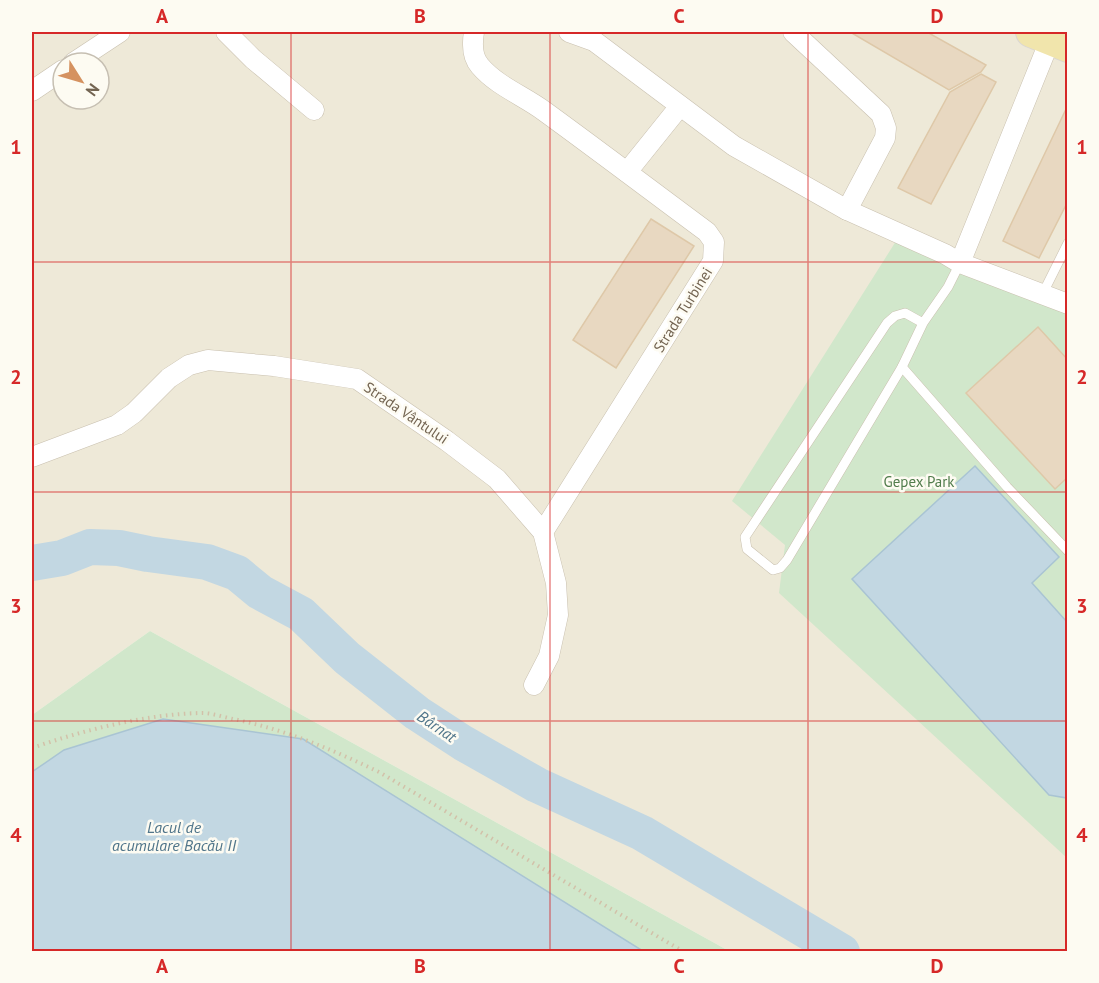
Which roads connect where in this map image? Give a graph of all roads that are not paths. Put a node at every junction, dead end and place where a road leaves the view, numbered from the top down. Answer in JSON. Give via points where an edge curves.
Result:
{"nodes":[{"id":1,"x":120,"y":32,"type":"edge"},
{"id":2,"x":226,"y":32,"type":"edge"},
{"id":3,"x":474,"y":32,"type":"edge"},
{"id":4,"x":569,"y":32,"type":"edge"},
{"id":5,"x":793,"y":32,"type":"edge"},
{"id":6,"x":1050,"y":40,"type":"edge"},
{"id":7,"x":91,"y":51,"type":"edge"},
{"id":8,"x":51,"y":78,"type":"edge"},
{"id":9,"x":32,"y":91,"type":"edge"},
{"id":10,"x":680,"y":106,"type":"junction"},
{"id":11,"x":314,"y":111,"type":"dead end"},
{"id":12,"x":627,"y":172,"type":"junction"},
{"id":13,"x":847,"y":210,"type":"junction"},
{"id":14,"x":1068,"y":243,"type":"edge"},
{"id":15,"x":960,"y":263,"type":"junction"},
{"id":16,"x":1042,"y":295,"type":"junction"},
{"id":17,"x":1068,"y":304,"type":"edge"},
{"id":18,"x":923,"y":322,"type":"junction"},
{"id":19,"x":902,"y":367,"type":"junction"},
{"id":20,"x":32,"y":457,"type":"edge"},
{"id":21,"x":543,"y":532,"type":"junction"},
{"id":22,"x":1068,"y":551,"type":"edge"},
{"id":23,"x":534,"y":685,"type":"dead end"}],
"edges":[{"from":1,"to":7,"type":"street"},
{"from":2,"to":11,"type":"street"},
{"from":3,"to":12,"type":"street","name":"Strada Turbinei","via":[[474,55],[479,65]]},
{"from":4,"to":10,"type":"street","via":[[594,40]]},
{"from":5,"to":13,"type":"street","via":[[881,114],[885,138]]},
{"from":6,"to":15,"type":"street"},
{"from":8,"to":9,"type":"street"},
{"from":10,"to":12,"type":"street"},
{"from":10,"to":13,"type":"street","via":[[734,146]]},
{"from":12,"to":21,"type":"street","name":"Strada Turbinei","via":[[707,232],[714,242],[713,261]]},
{"from":13,"to":15,"type":"street"},
{"from":14,"to":16,"type":"lane"},
{"from":15,"to":16,"type":"street"},
{"from":15,"to":18,"type":"lane"},
{"from":16,"to":17,"type":"street"},
{"from":18,"to":19,"type":"lane"},
{"from":18,"to":19,"type":"lane","via":[[904,313],[887,323],[745,537],[747,549],[773,570],[787,560]]},
{"from":19,"to":22,"type":"lane","via":[[1007,488]]},
{"from":20,"to":21,"type":"street","name":"Strada Vântului","via":[[117,424],[189,365],[208,360],[274,366],[357,379],[497,480]]},
{"from":21,"to":23,"type":"street","name":"Strada Vântului","via":[[556,583],[558,615],[549,656]]}]}
